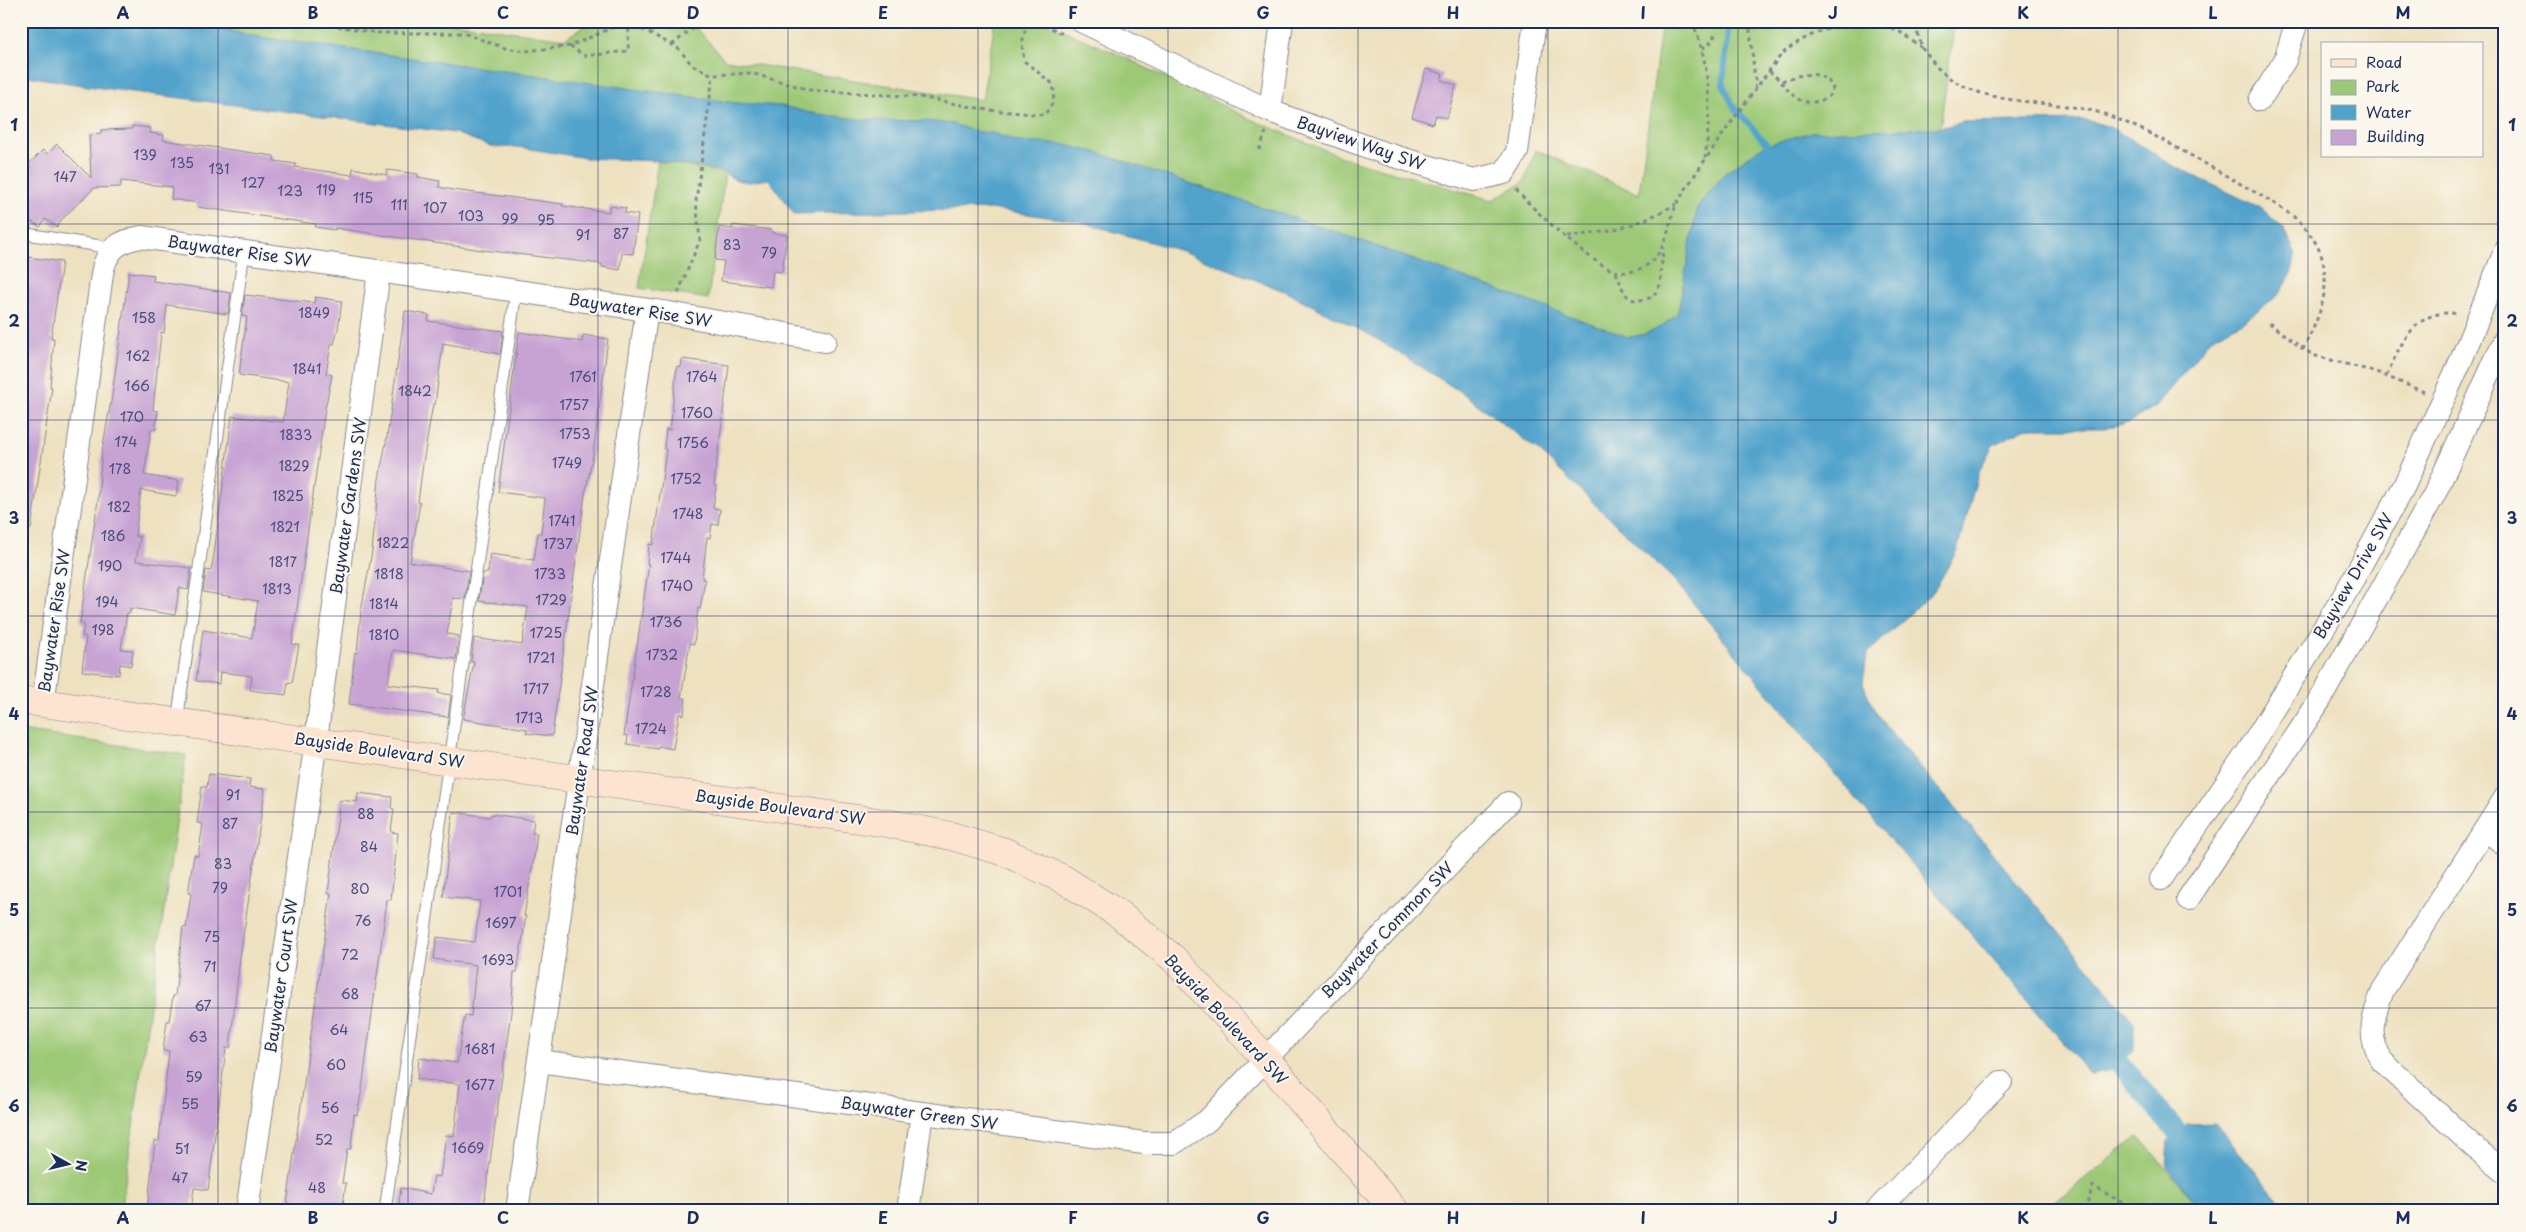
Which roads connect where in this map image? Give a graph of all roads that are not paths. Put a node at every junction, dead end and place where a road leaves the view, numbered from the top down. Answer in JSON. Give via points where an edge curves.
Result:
{"nodes":[{"id":1,"x":1081,"y":21,"type":"edge"},
{"id":2,"x":1282,"y":21,"type":"edge"},
{"id":3,"x":1535,"y":21,"type":"edge"},
{"id":4,"x":2298,"y":21,"type":"edge"},
{"id":5,"x":2260,"y":100,"type":"dead end"},
{"id":6,"x":1268,"y":120,"type":"junction"},
{"id":7,"x":21,"y":233,"type":"edge"},
{"id":8,"x":112,"y":248,"type":"junction"},
{"id":9,"x":244,"y":252,"type":"junction"},
{"id":10,"x":2505,"y":252,"type":"edge"},
{"id":11,"x":379,"y":272,"type":"junction"},
{"id":12,"x":516,"y":291,"type":"junction"},
{"id":13,"x":658,"y":312,"type":"junction"},
{"id":14,"x":2505,"y":339,"type":"edge"},
{"id":15,"x":825,"y":341,"type":"dead end"},
{"id":16,"x":2462,"y":358,"type":"junction"},
{"id":17,"x":2498,"y":374,"type":"edge"},
{"id":18,"x":32,"y":702,"type":"edge"},
{"id":19,"x":177,"y":722,"type":"junction"},
{"id":20,"x":316,"y":741,"type":"junction"},
{"id":21,"x":449,"y":760,"type":"junction"},
{"id":22,"x":580,"y":778,"type":"junction"},
{"id":23,"x":2505,"y":798,"type":"edge"},
{"id":24,"x":1508,"y":803,"type":"dead end"},
{"id":25,"x":2485,"y":829,"type":"junction"},
{"id":26,"x":2505,"y":845,"type":"edge"},
{"id":27,"x":2161,"y":879,"type":"dead end"},
{"id":28,"x":2188,"y":899,"type":"dead end"},
{"id":29,"x":1265,"y":1058,"type":"junction"},
{"id":30,"x":539,"y":1061,"type":"junction"},
{"id":31,"x":2001,"y":1082,"type":"dead end"},
{"id":32,"x":922,"y":1113,"type":"junction"},
{"id":33,"x":2505,"y":1172,"type":"edge"},
{"id":34,"x":247,"y":1211,"type":"edge"},
{"id":35,"x":385,"y":1211,"type":"edge"},
{"id":36,"x":518,"y":1211,"type":"edge"},
{"id":37,"x":908,"y":1211,"type":"edge"},
{"id":38,"x":1395,"y":1211,"type":"edge"},
{"id":39,"x":1876,"y":1211,"type":"edge"}],
"edges":[{"from":1,"to":6,"type":"street","name":"Bayview Way SW"},
{"from":2,"to":6,"type":"street"},
{"from":3,"to":6,"type":"street","name":"Bayview Way SW","via":[[1517,152],[1504,173],[1474,180]]},
{"from":4,"to":5,"type":"street","via":[[2285,60]]},
{"from":7,"to":8,"type":"lane"},
{"from":8,"to":9,"type":"street","name":"Baywater Rise SW","via":[[126,240],[141,237]]},
{"from":8,"to":18,"type":"street","name":"Baywater Rise SW","via":[[104,261]]},
{"from":9,"to":11,"type":"street","name":"Baywater Rise SW"},
{"from":9,"to":19,"type":"lane"},
{"from":10,"to":16,"type":"street","name":"Bayview Drive SW"},
{"from":11,"to":12,"type":"street","name":"Baywater Rise SW"},
{"from":11,"to":20,"type":"street","name":"Baywater Gardens SW"},
{"from":12,"to":13,"type":"street","name":"Baywater Rise SW"},
{"from":12,"to":21,"type":"lane"},
{"from":13,"to":15,"type":"street","name":"Baywater Rise SW"},
{"from":13,"to":22,"type":"street","name":"Baywater Road SW"},
{"from":14,"to":17,"type":"street","name":"Bayview Drive SW"},
{"from":16,"to":17,"type":"street"},
{"from":16,"to":27,"type":"street","name":"Bayview Drive SW","via":[[2404,486],[2346,592],[2249,750]]},
{"from":17,"to":28,"type":"street","name":"Bayview Drive SW","via":[[2320,700]]},
{"from":18,"to":19,"type":"street","name":"Bayside Boulevard SW"},
{"from":19,"to":20,"type":"street","name":"Bayside Boulevard SW"},
{"from":20,"to":21,"type":"street","name":"Bayside Boulevard SW"},
{"from":20,"to":34,"type":"street","name":"Baywater Court SW"},
{"from":21,"to":22,"type":"street","name":"Bayside Boulevard SW"},
{"from":21,"to":35,"type":"lane"},
{"from":22,"to":29,"type":"street","name":"Bayside Boulevard SW","via":[[886,823],[951,836],[1005,852],[1065,880],[1120,915],[1174,959]]},
{"from":22,"to":30,"type":"street","name":"Baywater Road SW"},
{"from":23,"to":25,"type":"street"},
{"from":24,"to":29,"type":"street","name":"Baywater Common SW"},
{"from":25,"to":26,"type":"street"},
{"from":25,"to":33,"type":"street","via":[[2383,990],[2372,1030],[2375,1048],[2382,1060]]},
{"from":29,"to":32,"type":"street","name":"Baywater Green SW","via":[[1207,1120],[1174,1143],[1144,1143]]},
{"from":29,"to":38,"type":"street","name":"Bayside Boulevard SW"},
{"from":30,"to":32,"type":"street","name":"Baywater Green SW"},
{"from":30,"to":36,"type":"street","name":"Baywater Road SW"},
{"from":31,"to":39,"type":"street"},
{"from":32,"to":37,"type":"street"}]}
